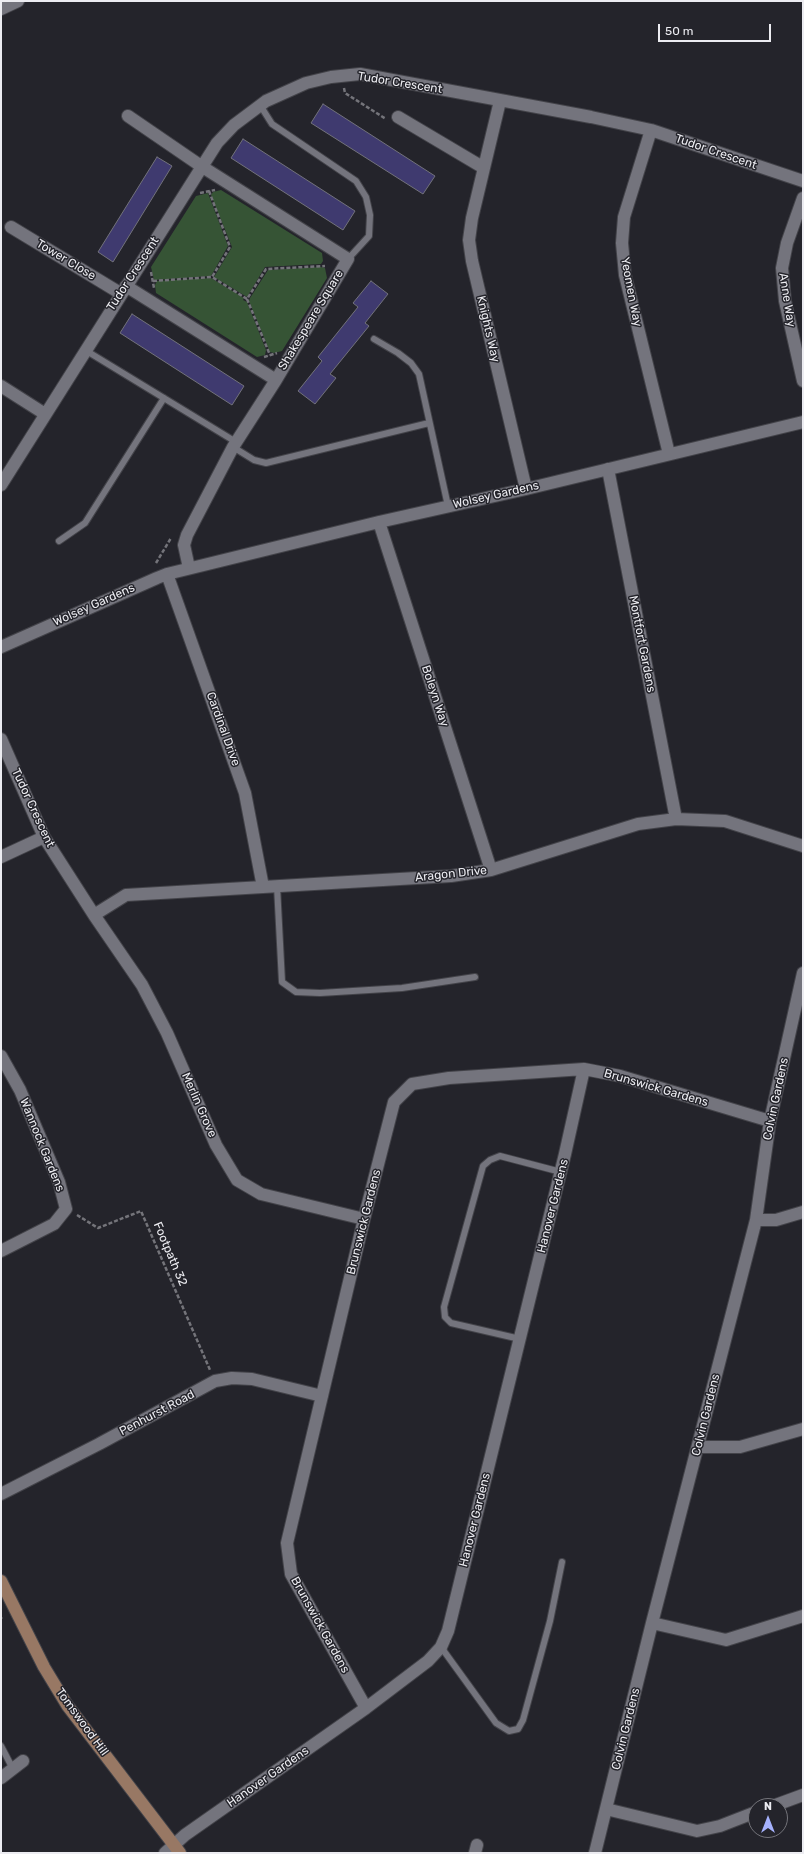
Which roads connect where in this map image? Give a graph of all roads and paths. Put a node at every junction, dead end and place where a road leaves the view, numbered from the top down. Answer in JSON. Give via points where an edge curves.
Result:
{"nodes":[{"id":1,"x":18,"y":1,"type":"edge"},
{"id":2,"x":1,"y":9,"type":"edge"},
{"id":3,"x":500,"y":101,"type":"junction"},
{"id":4,"x":260,"y":105,"type":"junction"},
{"id":5,"x":128,"y":116,"type":"dead end"},
{"id":6,"x":398,"y":117,"type":"dead end"},
{"id":7,"x":651,"y":130,"type":"junction"},
{"id":8,"x":201,"y":166,"type":"junction"},
{"id":9,"x":484,"y":168,"type":"junction"},
{"id":10,"x":803,"y":181,"type":"edge"},
{"id":11,"x":216,"y":190,"type":"dead end"},
{"id":12,"x":209,"y":191,"type":"junction"},
{"id":13,"x":194,"y":195,"type":"dead end"},
{"id":14,"x":803,"y":198,"type":"edge"},
{"id":15,"x":11,"y":227,"type":"dead end"},
{"id":16,"x":324,"y":259,"type":"dead end"},
{"id":17,"x":348,"y":259,"type":"junction"},
{"id":18,"x":150,"y":265,"type":"dead end"},
{"id":19,"x":325,"y":266,"type":"junction"},
{"id":20,"x":327,"y":273,"type":"dead end"},
{"id":21,"x":212,"y":277,"type":"junction"},
{"id":22,"x":153,"y":281,"type":"junction"},
{"id":23,"x":123,"y":290,"type":"junction"},
{"id":24,"x":155,"y":295,"type":"dead end"},
{"id":25,"x":247,"y":299,"type":"junction"},
{"id":26,"x":374,"y":339,"type":"dead end"},
{"id":27,"x":85,"y":350,"type":"junction"},
{"id":28,"x":283,"y":352,"type":"dead end"},
{"id":29,"x":270,"y":355,"type":"junction"},
{"id":30,"x":263,"y":357,"type":"dead end"},
{"id":31,"x":276,"y":380,"type":"junction"},
{"id":32,"x":803,"y":381,"type":"edge"},
{"id":33,"x":1,"y":386,"type":"edge"},
{"id":34,"x":164,"y":398,"type":"junction"},
{"id":35,"x":45,"y":414,"type":"junction"},
{"id":36,"x":803,"y":422,"type":"edge"},
{"id":37,"x":429,"y":423,"type":"junction"},
{"id":38,"x":234,"y":445,"type":"junction"},
{"id":39,"x":669,"y":454,"type":"junction"},
{"id":40,"x":608,"y":469,"type":"junction"},
{"id":41,"x":1,"y":485,"type":"edge"},
{"id":42,"x":526,"y":489,"type":"junction"},
{"id":43,"x":448,"y":506,"type":"junction"},
{"id":44,"x":379,"y":522,"type":"junction"},
{"id":45,"x":187,"y":535,"type":"junction"},
{"id":46,"x":59,"y":541,"type":"dead end"},
{"id":47,"x":189,"y":568,"type":"junction"},
{"id":48,"x":162,"y":576,"type":"junction"},
{"id":49,"x":1,"y":647,"type":"edge"},
{"id":50,"x":1,"y":739,"type":"edge"},
{"id":51,"x":676,"y":819,"type":"junction"},
{"id":52,"x":44,"y":837,"type":"junction"},
{"id":53,"x":803,"y":846,"type":"edge"},
{"id":54,"x":1,"y":857,"type":"edge"},
{"id":55,"x":491,"y":870,"type":"junction"},
{"id":56,"x":277,"y":886,"type":"junction"},
{"id":57,"x":262,"y":887,"type":"junction"},
{"id":58,"x":94,"y":915,"type":"junction"},
{"id":59,"x":803,"y":974,"type":"edge"},
{"id":60,"x":476,"y":977,"type":"dead end"},
{"id":61,"x":1,"y":1056,"type":"edge"},
{"id":62,"x":584,"y":1069,"type":"junction"},
{"id":63,"x":770,"y":1121,"type":"junction"},
{"id":64,"x":561,"y":1172,"type":"junction"},
{"id":65,"x":66,"y":1209,"type":"junction"},
{"id":66,"x":803,"y":1212,"type":"edge"},
{"id":67,"x":364,"y":1219,"type":"junction"},
{"id":68,"x":756,"y":1220,"type":"junction"},
{"id":69,"x":1,"y":1251,"type":"edge"},
{"id":70,"x":520,"y":1339,"type":"junction"},
{"id":71,"x":215,"y":1381,"type":"junction"},
{"id":72,"x":322,"y":1396,"type":"junction"},
{"id":73,"x":803,"y":1429,"type":"edge"},
{"id":74,"x":698,"y":1447,"type":"junction"},
{"id":75,"x":1,"y":1494,"type":"edge"},
{"id":76,"x":562,"y":1562,"type":"dead end"},
{"id":77,"x":1,"y":1581,"type":"edge"},
{"id":78,"x":803,"y":1616,"type":"edge"},
{"id":79,"x":652,"y":1622,"type":"junction"},
{"id":80,"x":441,"y":1648,"type":"junction"},
{"id":81,"x":366,"y":1708,"type":"junction"},
{"id":82,"x":1,"y":1746,"type":"edge"},
{"id":83,"x":18,"y":1765,"type":"joint"},
{"id":84,"x":1,"y":1778,"type":"edge"},
{"id":85,"x":803,"y":1795,"type":"edge"},
{"id":86,"x":788,"y":1800,"type":"edge"},
{"id":87,"x":606,"y":1809,"type":"junction"},
{"id":88,"x":748,"y":1815,"type":"edge"},
{"id":89,"x":173,"y":1850,"type":"edge"},
{"id":90,"x":595,"y":1853,"type":"edge"}],
"edges":[{"from":1,"to":2,"type":"street"},
{"from":3,"to":4,"type":"street","name":"Tudor Crescent","via":[[360,74],[332,77],[306,84]]},
{"from":3,"to":7,"type":"street","name":"Tudor Crescent"},
{"from":3,"to":9,"type":"street","name":"Knights Way"},
{"from":4,"to":8,"type":"street","name":"Tudor Crescent","via":[[217,142]]},
{"from":4,"to":17,"type":"lane","via":[[272,124],[356,181],[366,197],[370,215],[369,236]]},
{"from":5,"to":8,"type":"street","name":"Shakespeare Square"},
{"from":6,"to":9,"type":"street"},
{"from":7,"to":10,"type":"street","name":"Tudor Crescent"},
{"from":7,"to":39,"type":"street","name":"Yeomen Way","via":[[624,217],[622,243],[625,275]]},
{"from":8,"to":17,"type":"street","name":"Shakespeare Square"},
{"from":8,"to":23,"type":"street","name":"Tudor Crescent"},
{"from":9,"to":42,"type":"street","name":"Knights Way","via":[[469,240]]},
{"from":11,"to":12,"type":"path"},
{"from":12,"to":13,"type":"path"},
{"from":12,"to":21,"type":"path","via":[[230,247]]},
{"from":14,"to":32,"type":"street","name":"Anne Way","via":[[787,243],[782,268],[785,301]]},
{"from":15,"to":23,"type":"street","name":"Tower Close"},
{"from":16,"to":19,"type":"path"},
{"from":17,"to":31,"type":"street","name":"Shakespeare Square"},
{"from":18,"to":22,"type":"path"},
{"from":19,"to":20,"type":"path"},
{"from":19,"to":25,"type":"path","via":[[266,269]]},
{"from":21,"to":22,"type":"path"},
{"from":21,"to":25,"type":"path"},
{"from":22,"to":24,"type":"path"},
{"from":23,"to":27,"type":"street","name":"Tudor Crescent"},
{"from":23,"to":31,"type":"street","name":"Shakespeare Square"},
{"from":25,"to":29,"type":"path"},
{"from":26,"to":37,"type":"lane","via":[[411,363],[419,374]]},
{"from":27,"to":34,"type":"lane"},
{"from":27,"to":35,"type":"street","name":"Tudor Crescent"},
{"from":28,"to":29,"type":"path"},
{"from":29,"to":30,"type":"path"},
{"from":31,"to":38,"type":"street"},
{"from":33,"to":35,"type":"street"},
{"from":34,"to":38,"type":"lane"},
{"from":34,"to":46,"type":"lane","via":[[85,523]]},
{"from":35,"to":41,"type":"street","name":"Tudor Crescent"},
{"from":36,"to":39,"type":"street","name":"Wolsey Gardens"},
{"from":37,"to":38,"type":"lane","via":[[266,463],[254,460]]},
{"from":37,"to":43,"type":"lane"},
{"from":38,"to":45,"type":"street"},
{"from":39,"to":40,"type":"street","name":"Wolsey Gardens"},
{"from":40,"to":42,"type":"street","name":"Wolsey Gardens"},
{"from":40,"to":51,"type":"street","name":"Montfort Gardens"},
{"from":42,"to":43,"type":"street","name":"Wolsey Gardens"},
{"from":43,"to":44,"type":"street","name":"Wolsey Gardens"},
{"from":44,"to":47,"type":"street","name":"Wolsey Gardens"},
{"from":44,"to":55,"type":"street","name":"Boleyn Way"},
{"from":45,"to":47,"type":"street","via":[[184,545]]},
{"from":45,"to":48,"type":"path","via":[[175,532],[155,564]]},
{"from":47,"to":48,"type":"street","name":"Wolsey Gardens"},
{"from":48,"to":49,"type":"street","name":"Wolsey Gardens"},
{"from":48,"to":57,"type":"street","name":"Cardinal Drive","via":[[245,793]]},
{"from":50,"to":52,"type":"street","name":"Tudor Crescent"},
{"from":51,"to":53,"type":"street","name":"Aragon Drive","via":[[725,821]]},
{"from":51,"to":55,"type":"street","name":"Aragon Drive","via":[[638,824]]},
{"from":52,"to":54,"type":"street"},
{"from":52,"to":58,"type":"street","name":"Tudor Crescent"},
{"from":55,"to":56,"type":"street","name":"Aragon Drive","via":[[451,876]]},
{"from":56,"to":57,"type":"street","name":"Aragon Drive"},
{"from":56,"to":60,"type":"lane","via":[[282,982],[296,992],[402,988]]},
{"from":57,"to":58,"type":"street","name":"Aragon Drive","via":[[126,895]]},
{"from":58,"to":67,"type":"street","name":"Merlin Grove","via":[[142,985],[167,1033],[216,1145],[237,1180],[261,1194]]},
{"from":59,"to":63,"type":"street","name":"Colvin Gardens"},
{"from":61,"to":65,"type":"street","name":"Wannock Gardens","via":[[20,1090],[60,1182]]},
{"from":62,"to":63,"type":"street","name":"Brunswick Gardens","via":[[620,1076]]},
{"from":62,"to":64,"type":"street","name":"Hanover Gardens"},
{"from":62,"to":67,"type":"street","name":"Brunswick Gardens","via":[[449,1078],[412,1084],[394,1102]]},
{"from":63,"to":68,"type":"street","name":"Colvin Gardens"},
{"from":64,"to":70,"type":"street","name":"Hanover Gardens"},
{"from":64,"to":70,"type":"lane","via":[[500,1156],[483,1166],[444,1307],[445,1317],[451,1323]]},
{"from":65,"to":69,"type":"street","via":[[54,1224]]},
{"from":65,"to":71,"type":"path","name":"Footpath 32","via":[[98,1228],[141,1211]]},
{"from":66,"to":68,"type":"street","via":[[776,1220]]},
{"from":67,"to":72,"type":"street","name":"Brunswick Gardens"},
{"from":68,"to":74,"type":"street","name":"Colvin Gardens"},
{"from":70,"to":80,"type":"street","name":"Hanover Gardens","via":[[448,1631]]},
{"from":71,"to":72,"type":"street","name":"Penhurst Road","via":[[232,1378],[252,1379]]},
{"from":71,"to":75,"type":"street","name":"Penhurst Road"},
{"from":72,"to":81,"type":"street","name":"Brunswick Gardens","via":[[287,1543],[291,1574]]},
{"from":73,"to":74,"type":"street","via":[[740,1447]]},
{"from":74,"to":79,"type":"street","name":"Colvin Gardens"},
{"from":76,"to":80,"type":"lane","via":[[550,1621],[523,1720],[518,1729],[509,1731],[496,1723]]},
{"from":77,"to":89,"type":"street","name":"Tomswood Hill","via":[[44,1667],[68,1705]]},
{"from":78,"to":79,"type":"street","via":[[726,1640]]},
{"from":79,"to":87,"type":"street","name":"Colvin Gardens"},
{"from":80,"to":81,"type":"street","name":"Hanover Gardens","via":[[428,1661]]},
{"from":81,"to":89,"type":"street","name":"Hanover Gardens","via":[[192,1830]]},
{"from":82,"to":83,"type":"lane"},
{"from":83,"to":84,"type":"street"},
{"from":85,"to":86,"type":"street"},
{"from":87,"to":88,"type":"street","via":[[697,1831],[720,1826]]},
{"from":87,"to":90,"type":"street","name":"Colvin Gardens"}]}
